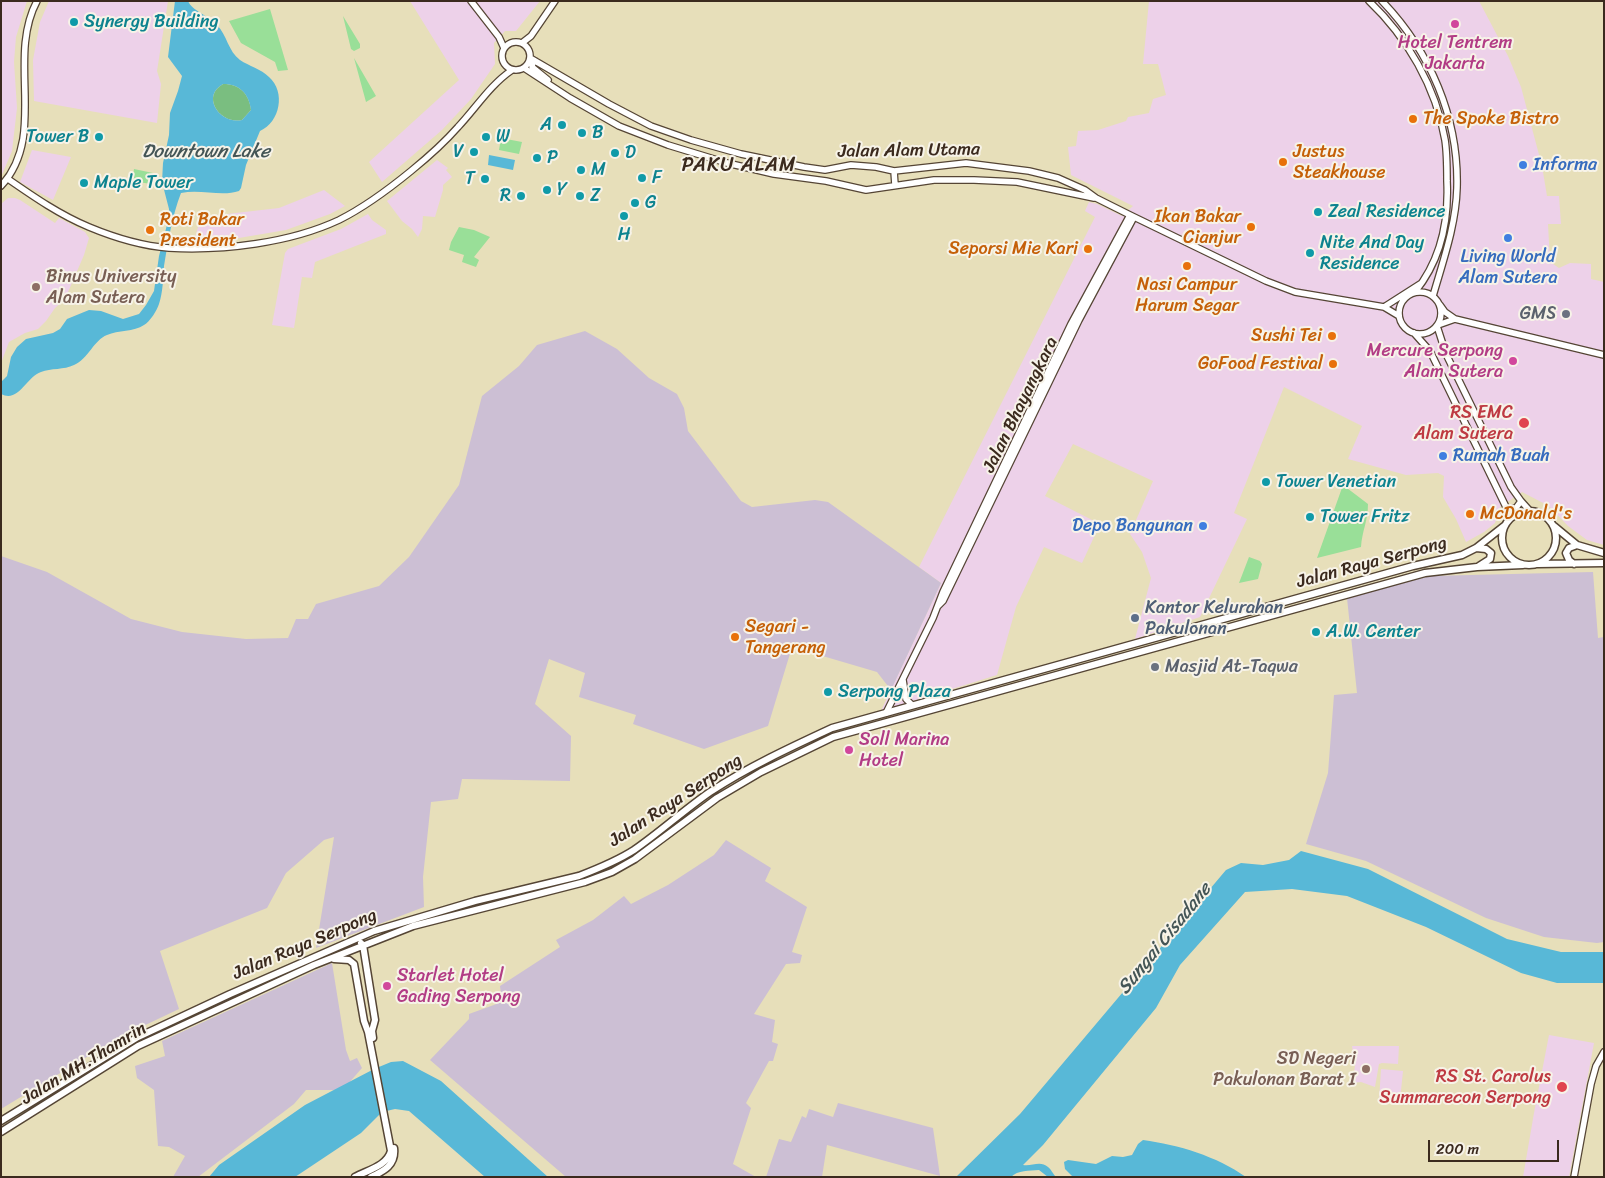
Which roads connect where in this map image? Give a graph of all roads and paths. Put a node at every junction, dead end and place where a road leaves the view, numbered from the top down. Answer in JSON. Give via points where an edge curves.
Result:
{"nodes":[{"id":1,"x":37,"y":1,"type":"edge"},
{"id":2,"x":471,"y":1,"type":"edge"},
{"id":3,"x":555,"y":1,"type":"edge"},
{"id":4,"x":1369,"y":1,"type":"edge"},
{"id":5,"x":1382,"y":1,"type":"edge"},
{"id":6,"x":531,"y":36,"type":"junction"},
{"id":7,"x":499,"y":37,"type":"junction"},
{"id":8,"x":512,"y":42,"type":"junction"},
{"id":9,"x":522,"y":43,"type":"junction"},
{"id":10,"x":504,"y":48,"type":"junction"},
{"id":11,"x":528,"y":49,"type":"junction"},
{"id":12,"x":533,"y":59,"type":"junction"},
{"id":13,"x":504,"y":64,"type":"junction"},
{"id":14,"x":524,"y":68,"type":"junction"},
{"id":15,"x":512,"y":70,"type":"junction"},
{"id":16,"x":500,"y":78,"type":"junction"},
{"id":17,"x":553,"y":87,"type":"junction"},
{"id":18,"x":671,"y":134,"type":"junction"},
{"id":19,"x":668,"y":145,"type":"junction"},
{"id":20,"x":825,"y":170,"type":"junction"},
{"id":21,"x":894,"y":171,"type":"junction"},
{"id":22,"x":8,"y":179,"type":"junction"},
{"id":23,"x":826,"y":181,"type":"junction"},
{"id":24,"x":1,"y":186,"type":"edge"},
{"id":25,"x":895,"y":186,"type":"junction"},
{"id":26,"x":1096,"y":198,"type":"junction"},
{"id":27,"x":1132,"y":216,"type":"junction"},
{"id":28,"x":1424,"y":281,"type":"junction"},
{"id":29,"x":1415,"y":292,"type":"junction"},
{"id":30,"x":1433,"y":296,"type":"junction"},
{"id":31,"x":1440,"y":305,"type":"junction"},
{"id":32,"x":1384,"y":307,"type":"junction"},
{"id":33,"x":1399,"y":316,"type":"junction"},
{"id":34,"x":1455,"y":319,"type":"junction"},
{"id":35,"x":1437,"y":325,"type":"junction"},
{"id":36,"x":1414,"y":334,"type":"junction"},
{"id":37,"x":1604,"y":355,"type":"edge"},
{"id":38,"x":1520,"y":501,"type":"junction"},
{"id":39,"x":1507,"y":509,"type":"junction"},
{"id":40,"x":1530,"y":510,"type":"junction"},
{"id":41,"x":1509,"y":519,"type":"junction"},
{"id":42,"x":1553,"y":525,"type":"junction"},
{"id":43,"x":1504,"y":526,"type":"junction"},
{"id":44,"x":1577,"y":545,"type":"junction"},
{"id":45,"x":1476,"y":548,"type":"junction"},
{"id":46,"x":1604,"y":553,"type":"edge"},
{"id":47,"x":1604,"y":563,"type":"edge"},
{"id":48,"x":1536,"y":564,"type":"junction"},
{"id":49,"x":1574,"y":564,"type":"junction"},
{"id":50,"x":1523,"y":565,"type":"junction"},
{"id":51,"x":1479,"y":566,"type":"junction"},
{"id":52,"x":904,"y":678,"type":"junction"},
{"id":53,"x":912,"y":706,"type":"junction"},
{"id":54,"x":886,"y":713,"type":"junction"},
{"id":55,"x":746,"y":772,"type":"junction"},
{"id":56,"x":750,"y":778,"type":"junction"},
{"id":57,"x":353,"y":940,"type":"junction"},
{"id":58,"x":363,"y":945,"type":"junction"},
{"id":59,"x":349,"y":951,"type":"joint"},
{"id":60,"x":332,"y":958,"type":"junction"},
{"id":61,"x":371,"y":1039,"type":"junction"},
{"id":62,"x":1604,"y":1052,"type":"edge"},
{"id":63,"x":28,"y":1106,"type":"junction"},
{"id":64,"x":31,"y":1113,"type":"junction"},
{"id":65,"x":1,"y":1121,"type":"edge"},
{"id":66,"x":1,"y":1132,"type":"edge"},
{"id":67,"x":381,"y":1168,"type":"junction"},
{"id":68,"x":355,"y":1177,"type":"edge"},
{"id":69,"x":371,"y":1177,"type":"edge"},
{"id":70,"x":1574,"y":1177,"type":"edge"}],
"edges":[{"from":1,"to":22,"type":"main road","via":[[25,46],[26,123],[16,167]]},
{"from":2,"to":7,"type":"main road"},
{"from":3,"to":6,"type":"main road"},
{"from":4,"to":28,"type":"main road","via":[[1403,39],[1416,62],[1433,99],[1445,139],[1448,193],[1445,230]]},
{"from":5,"to":30,"type":"main road","via":[[1426,60],[1442,94],[1455,148],[1457,190],[1454,218]]},
{"from":6,"to":9,"type":"main road"},
{"from":6,"to":11,"type":"main road"},
{"from":7,"to":8,"type":"main road"},
{"from":7,"to":10,"type":"main road"},
{"from":8,"to":9,"type":"main road"},
{"from":8,"to":10,"type":"main road"},
{"from":9,"to":11,"type":"main road"},
{"from":10,"to":13,"type":"main road"},
{"from":11,"to":12,"type":"main road"},
{"from":12,"to":14,"type":"main road"},
{"from":12,"to":17,"type":"main road","via":[[532,67]]},
{"from":12,"to":18,"type":"main road","name":"Jalan Alam Utama","via":[[622,112]]},
{"from":13,"to":15,"type":"main road"},
{"from":13,"to":16,"type":"main road"},
{"from":14,"to":15,"type":"main road"},
{"from":14,"to":17,"type":"main road","name":"Jalan Alam Utama"},
{"from":15,"to":16,"type":"main road"},
{"from":16,"to":22,"type":"main road","via":[[428,156],[372,200],[340,219],[277,241],[168,248],[113,236],[48,206]]},
{"from":17,"to":19,"type":"main road","name":"Jalan Alam Utama","via":[[619,126]]},
{"from":18,"to":19,"type":"main road"},
{"from":18,"to":20,"type":"main road","name":"Jalan Alam Utama","via":[[741,154]]},
{"from":19,"to":23,"type":"main road","name":"Jalan Alam Utama","via":[[774,174]]},
{"from":20,"to":21,"type":"main road","name":"Jalan Alam Utama","via":[[850,165]]},
{"from":20,"to":23,"type":"main road"},
{"from":21,"to":25,"type":"main road"},
{"from":21,"to":26,"type":"main road","name":"Jalan Alam Utama","via":[[950,163],[988,164],[1058,178]]},
{"from":22,"to":24,"type":"main road"},
{"from":23,"to":25,"type":"main road","name":"Jalan Alam Utama","via":[[866,190]]},
{"from":25,"to":26,"type":"main road","name":"Jalan Alam Utama","via":[[934,180],[1017,182]]},
{"from":26,"to":27,"type":"main road","name":"Jalan Alam Utama"},
{"from":27,"to":32,"type":"main road","name":"Jalan Alam Utama","via":[[1295,292]]},
{"from":27,"to":52,"type":"main road","name":"Jalan Bhayangkara"},
{"from":28,"to":29,"type":"main road"},
{"from":28,"to":32,"type":"main road"},
{"from":29,"to":30,"type":"main road"},
{"from":29,"to":33,"type":"main road","via":[[1401,303]]},
{"from":30,"to":31,"type":"main road"},
{"from":31,"to":34,"type":"main road"},
{"from":31,"to":35,"type":"main road"},
{"from":32,"to":33,"type":"main road","name":"Jalan Alam Utama"},
{"from":33,"to":36,"type":"main road","via":[[1404,327]]},
{"from":34,"to":35,"type":"main road"},
{"from":34,"to":37,"type":"main road"},
{"from":35,"to":36,"type":"main road","via":[[1427,333]]},
{"from":35,"to":38,"type":"main road","via":[[1446,354]]},
{"from":36,"to":39,"type":"main road","via":[[1430,351]]},
{"from":38,"to":39,"type":"main road","via":[[1516,508]]},
{"from":38,"to":40,"type":"main road"},
{"from":39,"to":41,"type":"main road"},
{"from":40,"to":41,"type":"main road"},
{"from":40,"to":42,"type":"main road","via":[[1543,515]]},
{"from":41,"to":43,"type":"main road"},
{"from":42,"to":44,"type":"main road"},
{"from":42,"to":48,"type":"main road","via":[[1554,549]]},
{"from":43,"to":45,"type":"main road","name":"Jalan Raya Serpong"},
{"from":43,"to":50,"type":"main road","via":[[1504,550],[1515,562]]},
{"from":44,"to":46,"type":"main road"},
{"from":44,"to":49,"type":"main road","via":[[1566,553]]},
{"from":45,"to":51,"type":"main road","via":[[1486,548],[1491,553],[1490,559]]},
{"from":45,"to":53,"type":"main road","name":"Jalan Raya Serpong","via":[[1462,555]]},
{"from":47,"to":49,"type":"main road"},
{"from":48,"to":49,"type":"main road"},
{"from":48,"to":50,"type":"main road"},
{"from":50,"to":51,"type":"main road","name":"Jalan Raya Serpong"},
{"from":51,"to":56,"type":"main road","name":"Jalan Raya Serpong","via":[[1425,572],[884,722],[833,737]]},
{"from":52,"to":53,"type":"main road","via":[[906,699]]},
{"from":52,"to":54,"type":"main road","name":"Jalan Bhayangkara"},
{"from":53,"to":54,"type":"main road","name":"Jalan Raya Serpong"},
{"from":54,"to":55,"type":"main road","name":"Jalan Raya Serpong","via":[[832,728]]},
{"from":55,"to":56,"type":"main road"},
{"from":55,"to":57,"type":"main road","name":"Jalan Raya Serpong","via":[[709,793],[633,850],[596,870],[410,919]]},
{"from":56,"to":58,"type":"main road","name":"Jalan Raya Serpong","via":[[717,798],[635,860],[612,872],[585,882],[413,926]]},
{"from":57,"to":58,"type":"main road"},
{"from":57,"to":63,"type":"main road","name":"Jalan Raya Serpong","via":[[138,1037]]},
{"from":58,"to":59,"type":"main road","name":"Jalan Raya Serpong"},
{"from":58,"to":61,"type":"main road","via":[[375,1020]]},
{"from":59,"to":60,"type":"main road","name":"Jalan MH.Thamrin"},
{"from":60,"to":61,"type":"main road","via":[[349,960],[354,964],[364,1021]]},
{"from":60,"to":64,"type":"main road","name":"Jalan MH.Thamrin","via":[[138,1046]]},
{"from":61,"to":67,"type":"main road","via":[[391,1141],[390,1153]]},
{"from":62,"to":70,"type":"main road","via":[[1596,1066]]},
{"from":63,"to":64,"type":"main road"},
{"from":63,"to":65,"type":"main road","name":"Jalan Raya Serpong"},
{"from":64,"to":66,"type":"main road","name":"Jalan MH.Thamrin"},
{"from":67,"to":68,"type":"main road"},
{"from":67,"to":69,"type":"main road"}]}
